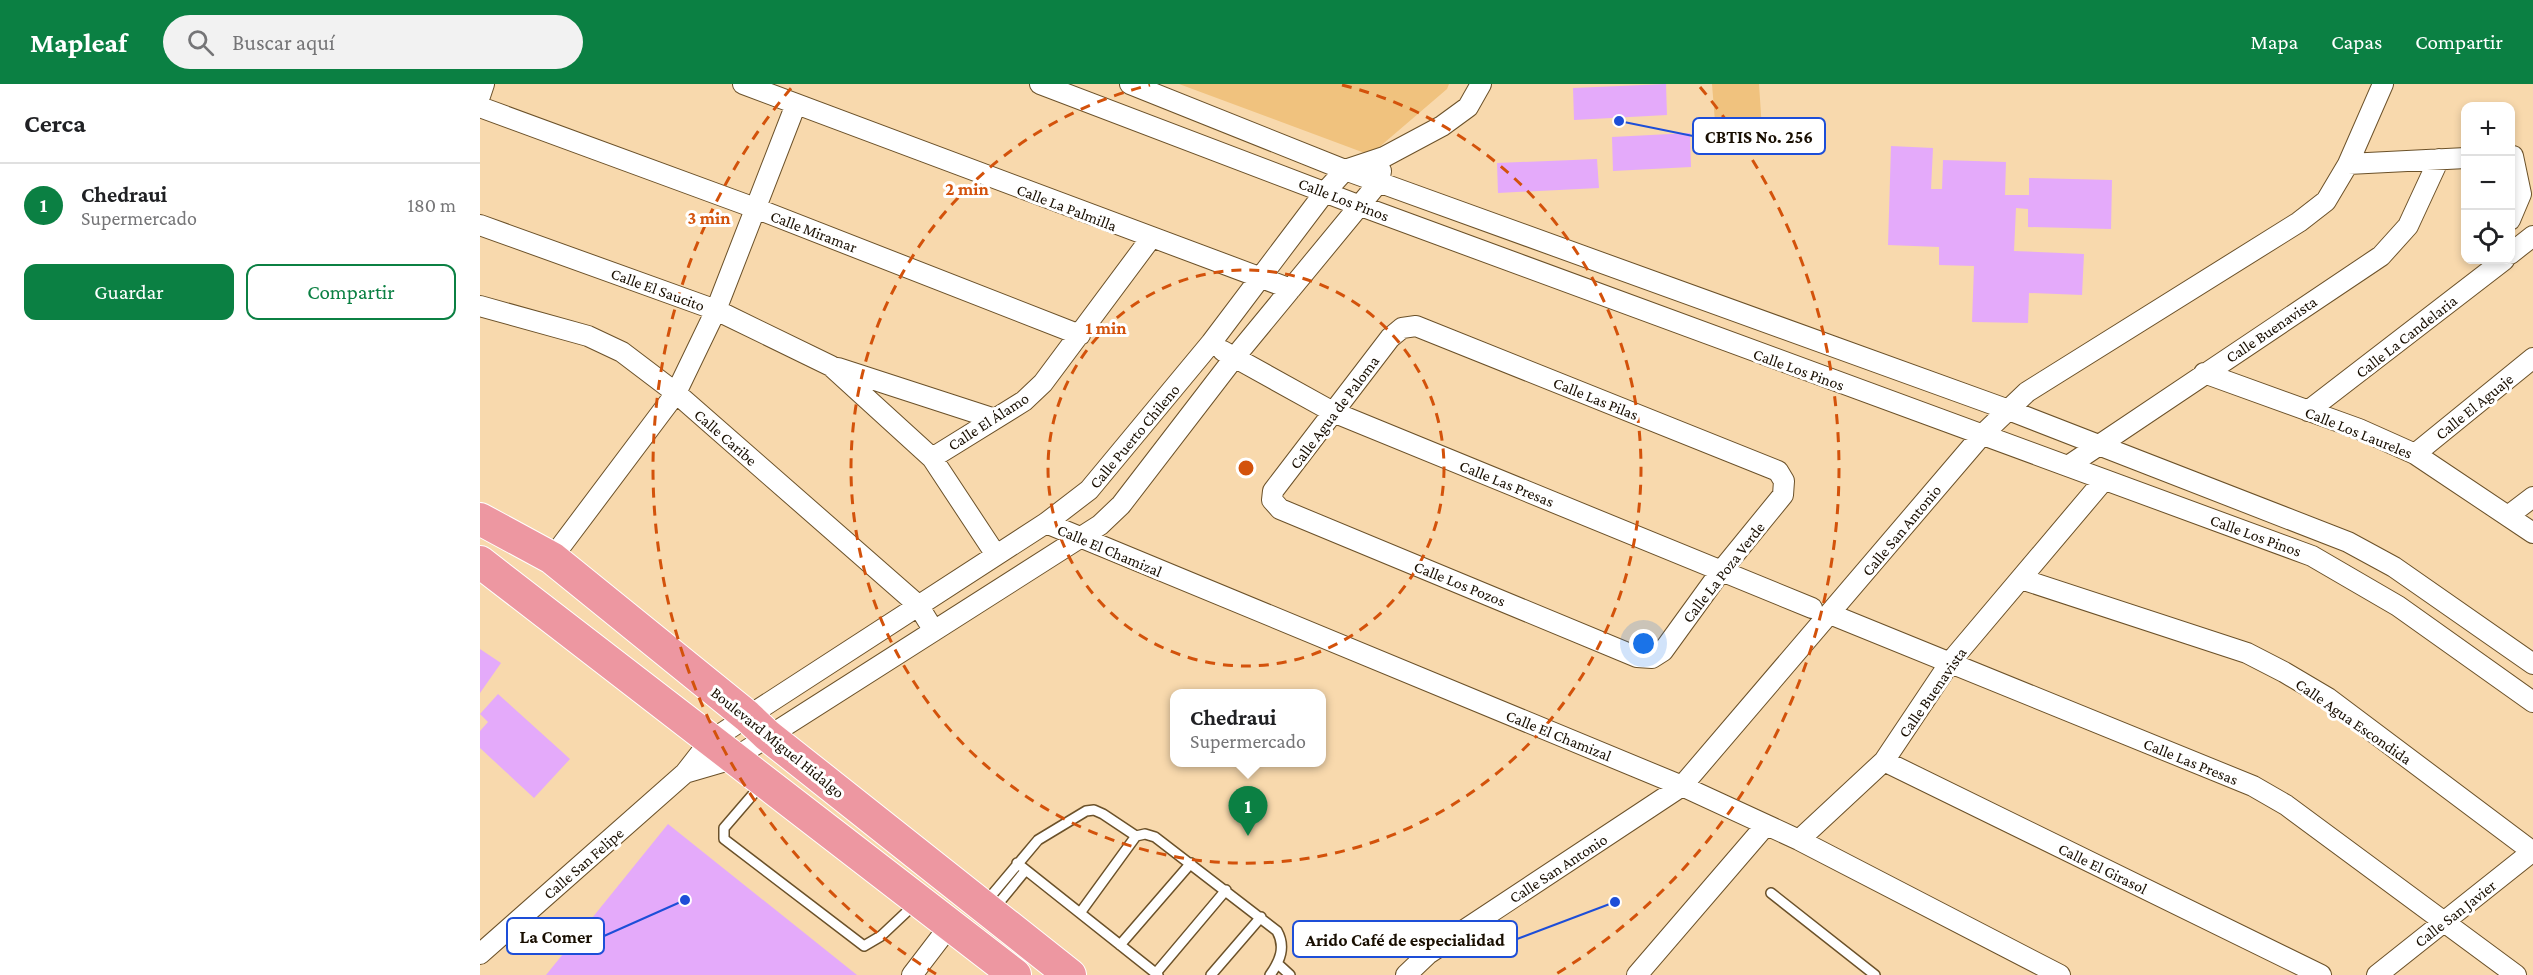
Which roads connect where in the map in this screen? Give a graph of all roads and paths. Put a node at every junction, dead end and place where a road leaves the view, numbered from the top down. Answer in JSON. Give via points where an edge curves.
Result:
{"nodes":[{"id":1,"x":484,"y":84,"type":"edge"},
{"id":2,"x":743,"y":84,"type":"edge"},
{"id":3,"x":1040,"y":84,"type":"edge"},
{"id":4,"x":1130,"y":84,"type":"edge"},
{"id":5,"x":1481,"y":84,"type":"edge"},
{"id":6,"x":2383,"y":84,"type":"edge"},
{"id":7,"x":480,"y":96,"type":"edge"},
{"id":8,"x":796,"y":104,"type":"junction"},
{"id":9,"x":480,"y":106,"type":"edge"},
{"id":10,"x":2533,"y":155,"type":"edge"},
{"id":11,"x":2515,"y":156,"type":"edge"},
{"id":12,"x":1384,"y":157,"type":"junction"},
{"id":13,"x":2461,"y":158,"type":"edge"},
{"id":14,"x":2439,"y":159,"type":"junction"},
{"id":15,"x":2348,"y":164,"type":"junction"},
{"id":16,"x":2515,"y":169,"type":"edge"},
{"id":17,"x":1345,"y":170,"type":"junction"},
{"id":18,"x":1379,"y":182,"type":"junction"},
{"id":19,"x":1325,"y":192,"type":"junction"},
{"id":20,"x":1358,"y":205,"type":"junction"},
{"id":21,"x":755,"y":208,"type":"junction"},
{"id":22,"x":2515,"y":210,"type":"edge"},
{"id":23,"x":480,"y":225,"type":"edge"},
{"id":24,"x":2533,"y":236,"type":"edge"},
{"id":25,"x":1151,"y":238,"type":"junction"},
{"id":26,"x":2515,"y":251,"type":"edge"},
{"id":27,"x":2487,"y":268,"type":"edge"},
{"id":28,"x":1262,"y":278,"type":"junction"},
{"id":29,"x":1291,"y":289,"type":"junction"},
{"id":30,"x":480,"y":306,"type":"edge"},
{"id":31,"x":716,"y":310,"type":"junction"},
{"id":32,"x":1402,"y":328,"type":"joint"},
{"id":33,"x":1080,"y":335,"type":"junction"},
{"id":34,"x":1211,"y":343,"type":"junction"},
{"id":35,"x":1234,"y":358,"type":"junction"},
{"id":36,"x":2533,"y":358,"type":"edge"},
{"id":37,"x":831,"y":366,"type":"junction"},
{"id":38,"x":2204,"y":373,"type":"junction"},
{"id":39,"x":676,"y":393,"type":"junction"},
{"id":40,"x":2006,"y":409,"type":"junction"},
{"id":41,"x":2308,"y":411,"type":"junction"},
{"id":42,"x":1333,"y":412,"type":"junction"},
{"id":43,"x":995,"y":419,"type":"junction"},
{"id":44,"x":1981,"y":436,"type":"junction"},
{"id":45,"x":2096,"y":444,"type":"junction"},
{"id":46,"x":2415,"y":454,"type":"junction"},
{"id":47,"x":932,"y":458,"type":"junction"},
{"id":48,"x":2068,"y":466,"type":"junction"},
{"id":49,"x":2104,"y":480,"type":"junction"},
{"id":50,"x":1785,"y":481,"type":"joint"},
{"id":51,"x":2533,"y":497,"type":"edge"},
{"id":52,"x":1272,"y":500,"type":"joint"},
{"id":53,"x":2508,"y":516,"type":"junction"},
{"id":54,"x":480,"y":519,"type":"edge"},
{"id":55,"x":1046,"y":523,"type":"junction"},
{"id":56,"x":2533,"y":533,"type":"edge"},
{"id":57,"x":1080,"y":538,"type":"junction"},
{"id":58,"x":996,"y":555,"type":"junction"},
{"id":59,"x":552,"y":558,"type":"junction"},
{"id":60,"x":480,"y":562,"type":"edge"},
{"id":61,"x":1721,"y":571,"type":"junction"},
{"id":62,"x":2021,"y":579,"type":"junction"},
{"id":63,"x":918,"y":605,"type":"junction"},
{"id":64,"x":1821,"y":611,"type":"junction"},
{"id":65,"x":934,"y":631,"type":"junction"},
{"id":66,"x":1652,"y":658,"type":"joint"},
{"id":67,"x":1951,"y":662,"type":"junction"},
{"id":68,"x":2533,"y":664,"type":"edge"},
{"id":69,"x":2533,"y":702,"type":"edge"},
{"id":70,"x":757,"y":725,"type":"junction"},
{"id":71,"x":722,"y":750,"type":"junction"},
{"id":72,"x":1884,"y":761,"type":"junction"},
{"id":73,"x":685,"y":773,"type":"junction"},
{"id":74,"x":764,"y":781,"type":"junction"},
{"id":75,"x":1682,"y":786,"type":"junction"},
{"id":76,"x":1766,"y":825,"type":"junction"},
{"id":77,"x":1136,"y":836,"type":"junction"},
{"id":78,"x":1799,"y":840,"type":"junction"},
{"id":79,"x":2533,"y":852,"type":"edge"},
{"id":80,"x":1017,"y":863,"type":"junction"},
{"id":81,"x":1191,"y":863,"type":"junction"},
{"id":82,"x":1024,"y":871,"type":"junction"},
{"id":83,"x":1226,"y":890,"type":"junction"},
{"id":84,"x":1771,"y":893,"type":"dead end"},
{"id":85,"x":920,"y":900,"type":"junction"},
{"id":86,"x":988,"y":908,"type":"junction"},
{"id":87,"x":1080,"y":913,"type":"junction"},
{"id":88,"x":1261,"y":917,"type":"junction"},
{"id":89,"x":2443,"y":922,"type":"junction"},
{"id":90,"x":951,"y":924,"type":"junction"},
{"id":91,"x":1120,"y":945,"type":"junction"},
{"id":92,"x":480,"y":954,"type":"edge"},
{"id":93,"x":1278,"y":964,"type":"junction"},
{"id":94,"x":1157,"y":974,"type":"edge"},
{"id":95,"x":912,"y":975,"type":"edge"},
{"id":96,"x":1015,"y":975,"type":"edge"},
{"id":97,"x":1070,"y":975,"type":"edge"},
{"id":98,"x":1211,"y":975,"type":"edge"},
{"id":99,"x":1270,"y":975,"type":"edge"},
{"id":100,"x":1290,"y":975,"type":"edge"},
{"id":101,"x":1406,"y":975,"type":"edge"},
{"id":102,"x":1637,"y":975,"type":"edge"},
{"id":103,"x":1875,"y":975,"type":"edge"},
{"id":104,"x":2060,"y":975,"type":"edge"},
{"id":105,"x":2321,"y":975,"type":"edge"},
{"id":106,"x":2377,"y":975,"type":"edge"},
{"id":107,"x":2516,"y":975,"type":"edge"}],
"edges":[{"from":1,"to":7,"type":"street"},
{"from":2,"to":8,"type":"street","name":"Calle La Palmilla"},
{"from":3,"to":19,"type":"street","name":"Calle Los Pinos"},
{"from":4,"to":17,"type":"street","name":"Calle Los Pinos"},
{"from":5,"to":12,"type":"street","name":"Calle Puerto Chileno","via":[[1468,107],[1442,126]]},
{"from":6,"to":15,"type":"street","name":"Calle San Antonio"},
{"from":8,"to":21,"type":"street"},
{"from":8,"to":25,"type":"street","name":"Calle La Palmilla"},
{"from":9,"to":21,"type":"street","name":"Calle Miramar"},
{"from":10,"to":11,"type":"street"},
{"from":12,"to":17,"type":"street","name":"Calle Puerto Chileno"},
{"from":12,"to":18,"type":"street"},
{"from":13,"to":14,"type":"street"},
{"from":14,"to":15,"type":"street"},
{"from":14,"to":38,"type":"street","name":"Calle Buenavista","via":[[2408,226],[2381,256]]},
{"from":15,"to":40,"type":"street","name":"Calle San Antonio","via":[[2326,201],[2300,222],[2038,385]]},
{"from":16,"to":22,"type":"street","via":[[2521,194]]},
{"from":17,"to":18,"type":"street","name":"Calle Los Pinos"},
{"from":17,"to":19,"type":"street","name":"Calle Puerto Chileno"},
{"from":18,"to":20,"type":"street","name":"Calle Puerto Chileno"},
{"from":18,"to":40,"type":"street","name":"Calle Los Pinos"},
{"from":19,"to":20,"type":"street","name":"Calle Los Pinos"},
{"from":19,"to":28,"type":"street","name":"Calle Puerto Chileno"},
{"from":20,"to":29,"type":"street","name":"Calle Puerto Chileno"},
{"from":20,"to":44,"type":"street","name":"Calle Los Pinos"},
{"from":21,"to":31,"type":"street"},
{"from":21,"to":33,"type":"street","name":"Calle Miramar"},
{"from":23,"to":31,"type":"street","name":"Calle El Saucito"},
{"from":24,"to":26,"type":"street"},
{"from":25,"to":28,"type":"street","name":"Calle La Palmilla"},
{"from":25,"to":33,"type":"street","name":"Calle El Álamo"},
{"from":27,"to":41,"type":"street","name":"Calle La Candelaria"},
{"from":28,"to":29,"type":"street","name":"Calle La Palmilla"},
{"from":28,"to":34,"type":"street","name":"Calle Puerto Chileno"},
{"from":29,"to":35,"type":"street","name":"Calle Puerto Chileno"},
{"from":30,"to":39,"type":"street","name":"Calle Caribe","via":[[588,336],[622,352]]},
{"from":31,"to":37,"type":"street","name":"Calle El Saucito"},
{"from":31,"to":39,"type":"street"},
{"from":32,"to":42,"type":"street","name":"Calle Agua de Paloma"},
{"from":32,"to":50,"type":"street","name":"Calle Las Pilas","via":[[1416,327],[1756,462],[1778,471]]},
{"from":33,"to":43,"type":"street","name":"Calle El Álamo","via":[[1043,383]]},
{"from":34,"to":35,"type":"street","name":"Calle Las Presas"},
{"from":34,"to":55,"type":"street","name":"Calle Puerto Chileno","via":[[1089,490]]},
{"from":35,"to":42,"type":"street","name":"Calle Las Presas"},
{"from":35,"to":57,"type":"street","name":"Calle Puerto Chileno","via":[[1121,505]]},
{"from":36,"to":46,"type":"street","name":"Calle El Aguaje"},
{"from":37,"to":43,"type":"street","name":"Calle El Saucito"},
{"from":37,"to":47,"type":"street","name":"Calle El Saucito"},
{"from":38,"to":41,"type":"street","name":"Calle Los Laureles"},
{"from":38,"to":45,"type":"street","name":"Calle Buenavista"},
{"from":39,"to":59,"type":"street"},
{"from":39,"to":63,"type":"street","name":"Calle Caribe"},
{"from":40,"to":44,"type":"street","name":"Calle San Antonio"},
{"from":40,"to":45,"type":"street","name":"Calle Los Pinos"},
{"from":41,"to":46,"type":"street","name":"Calle Los Laureles"},
{"from":42,"to":52,"type":"street","name":"Calle Agua de Paloma","via":[[1273,491]]},
{"from":42,"to":61,"type":"street","name":"Calle Las Presas"},
{"from":43,"to":47,"type":"street","name":"Calle El Álamo"},
{"from":44,"to":48,"type":"street","name":"Calle Los Pinos"},
{"from":44,"to":64,"type":"street","name":"Calle San Antonio"},
{"from":45,"to":48,"type":"street","name":"Calle Buenavista"},
{"from":45,"to":68,"type":"street","name":"Calle Los Pinos","via":[[2348,542],[2394,567]]},
{"from":46,"to":53,"type":"street","name":"Calle Los Laureles"},
{"from":47,"to":58,"type":"street","name":"Calle El Saucito"},
{"from":48,"to":49,"type":"street","name":"Calle Los Pinos"},
{"from":49,"to":62,"type":"street","name":"Calle Buenavista"},
{"from":49,"to":69,"type":"street","name":"Calle Los Pinos","via":[[2312,556],[2398,606]]},
{"from":50,"to":61,"type":"street","name":"Calle La Poza Verde","via":[[1784,495]]},
{"from":51,"to":53,"type":"street"},
{"from":52,"to":66,"type":"street","name":"Calle Los Pozos","via":[[1280,509],[1637,657]]},
{"from":53,"to":56,"type":"street","name":"Calle Los Laureles"},
{"from":54,"to":59,"type":"main road","name":"Boulevard Miguel Hidalgo"},
{"from":55,"to":57,"type":"street","name":"Calle El Chamizal"},
{"from":55,"to":58,"type":"street","name":"Calle Puerto Chileno"},
{"from":57,"to":65,"type":"street","name":"Calle Puerto Chileno"},
{"from":57,"to":75,"type":"street","name":"Calle El Chamizal"},
{"from":58,"to":63,"type":"street","name":"Calle Puerto Chileno"},
{"from":59,"to":70,"type":"main road","name":"Boulevard Miguel Hidalgo"},
{"from":60,"to":71,"type":"main road"},
{"from":61,"to":64,"type":"street","name":"Calle Las Presas"},
{"from":61,"to":66,"type":"street","name":"Calle La Poza Verde","via":[[1663,651]]},
{"from":62,"to":67,"type":"street","name":"Calle Buenavista"},
{"from":62,"to":79,"type":"street","name":"Calle Agua Escondida","via":[[2247,653],[2284,672],[2328,698]]},
{"from":63,"to":65,"type":"street","name":"Calle Caribe"},
{"from":63,"to":70,"type":"street","name":"Calle Puerto Chileno"},
{"from":64,"to":67,"type":"street","name":"Calle Las Presas"},
{"from":64,"to":75,"type":"street","name":"Calle San Antonio"},
{"from":65,"to":70,"type":"street","name":"Calle Puerto Chileno"},
{"from":67,"to":72,"type":"street","name":"Calle Buenavista"},
{"from":67,"to":89,"type":"street","name":"Calle Las Presas","via":[[2253,786]]},
{"from":70,"to":71,"type":"street","name":"Calle Puerto Chileno"},
{"from":70,"to":71,"type":"street","name":"Calle Puerto Chileno"},
{"from":70,"to":86,"type":"main road","name":"Boulevard Miguel Hidalgo"},
{"from":71,"to":73,"type":"street"},
{"from":71,"to":73,"type":"street"},
{"from":71,"to":74,"type":"main road"},
{"from":72,"to":78,"type":"street","name":"Calle Buenavista"},
{"from":72,"to":105,"type":"street","name":"Calle El Girasol"},
{"from":73,"to":92,"type":"street","name":"Calle San Felipe"},
{"from":74,"to":85,"type":"main road"},
{"from":74,"to":85,"type":"lane","via":[[724,828],[724,838],[742,853],[864,946],[881,936]]},
{"from":75,"to":76,"type":"street","name":"Calle El Chamizal"},
{"from":75,"to":101,"type":"street","name":"Calle San Antonio","via":[[1428,954]]},
{"from":76,"to":78,"type":"street","name":"Calle El Chamizal"},
{"from":76,"to":102,"type":"street"},
{"from":77,"to":80,"type":"lane","via":[[1103,814],[1086,811],[1049,830]]},
{"from":77,"to":81,"type":"lane","via":[[1155,837]]},
{"from":77,"to":87,"type":"lane"},
{"from":78,"to":104,"type":"street","name":"Calle El Chamizal"},
{"from":79,"to":89,"type":"street","name":"Calle San Javier"},
{"from":80,"to":82,"type":"lane"},
{"from":80,"to":86,"type":"lane"},
{"from":81,"to":83,"type":"lane"},
{"from":81,"to":91,"type":"lane"},
{"from":82,"to":86,"type":"lane"},
{"from":82,"to":87,"type":"lane"},
{"from":83,"to":88,"type":"lane"},
{"from":83,"to":94,"type":"lane"},
{"from":84,"to":103,"type":"lane"},
{"from":85,"to":90,"type":"main road"},
{"from":86,"to":97,"type":"main road","name":"Boulevard Miguel Hidalgo"},
{"from":87,"to":91,"type":"lane"},
{"from":88,"to":93,"type":"lane","via":[[1277,930],[1282,940]]},
{"from":88,"to":98,"type":"lane"},
{"from":89,"to":106,"type":"street","name":"Calle San Javier"},
{"from":89,"to":107,"type":"street","name":"Calle Las Presas"},
{"from":90,"to":95,"type":"street"},
{"from":90,"to":96,"type":"main road"},
{"from":91,"to":94,"type":"lane"},
{"from":93,"to":99,"type":"lane"},
{"from":93,"to":100,"type":"lane"}]}
